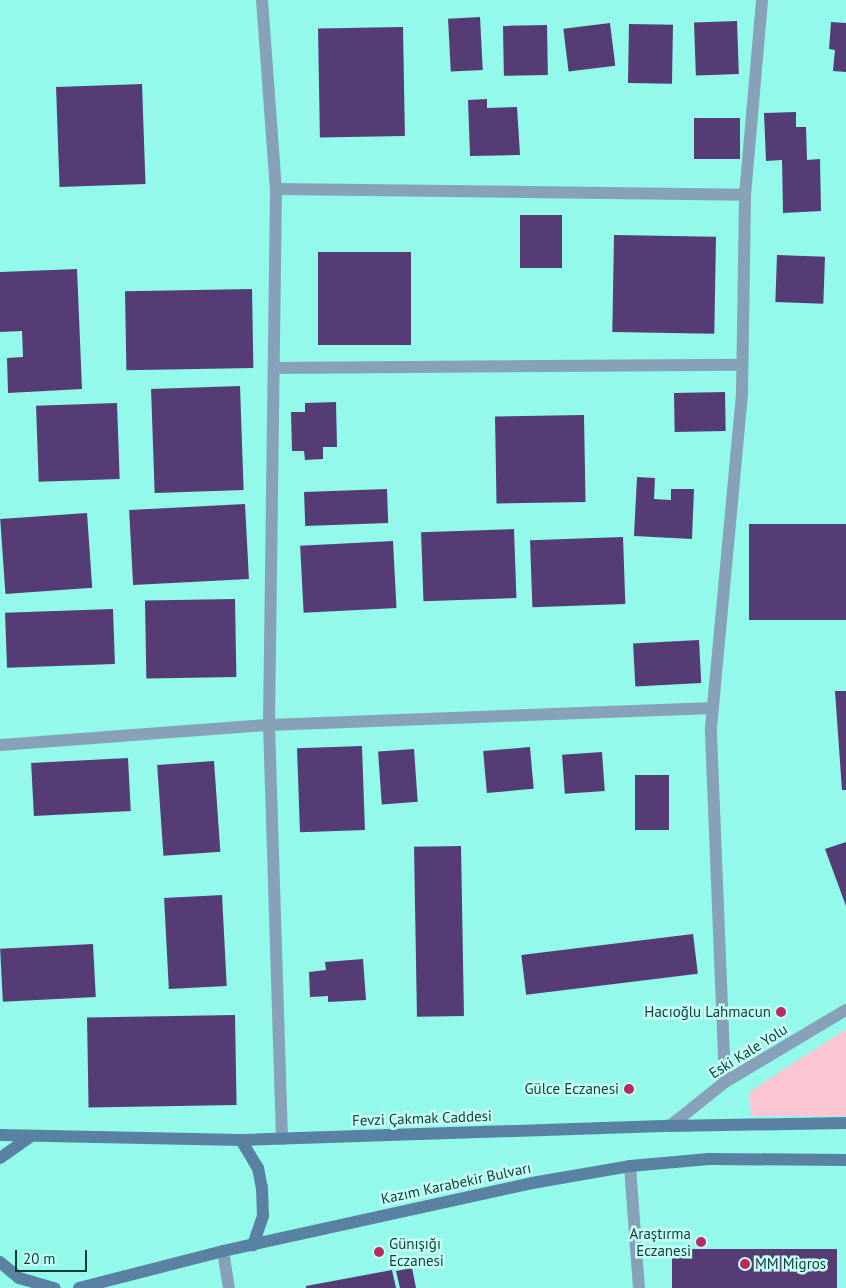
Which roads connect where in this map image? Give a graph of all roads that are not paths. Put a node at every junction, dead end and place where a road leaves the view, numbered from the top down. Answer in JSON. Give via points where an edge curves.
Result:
{"nodes":[{"id":1,"x":262,"y":0,"type":"edge"},
{"id":2,"x":762,"y":0,"type":"edge"},
{"id":3,"x":276,"y":189,"type":"junction"},
{"id":4,"x":745,"y":194,"type":"junction"},
{"id":5,"x":742,"y":365,"type":"junction"},
{"id":6,"x":274,"y":368,"type":"junction"},
{"id":7,"x":713,"y":708,"type":"junction"},
{"id":8,"x":269,"y":725,"type":"junction"},
{"id":9,"x":0,"y":745,"type":"edge"},
{"id":10,"x":846,"y":1010,"type":"edge"},
{"id":11,"x":725,"y":1082,"type":"junction"},
{"id":12,"x":846,"y":1123,"type":"edge"},
{"id":13,"x":670,"y":1126,"type":"junction"},
{"id":14,"x":0,"y":1135,"type":"edge"},
{"id":15,"x":31,"y":1136,"type":"junction"},
{"id":16,"x":282,"y":1139,"type":"junction"},
{"id":17,"x":241,"y":1140,"type":"junction"},
{"id":18,"x":0,"y":1158,"type":"edge"},
{"id":19,"x":846,"y":1160,"type":"edge"},
{"id":20,"x":630,"y":1166,"type":"junction"},
{"id":21,"x":253,"y":1245,"type":"junction"},
{"id":22,"x":223,"y":1251,"type":"junction"},
{"id":23,"x":0,"y":1262,"type":"edge"},
{"id":24,"x":55,"y":1288,"type":"edge"},
{"id":25,"x":79,"y":1288,"type":"edge"},
{"id":26,"x":229,"y":1288,"type":"edge"},
{"id":27,"x":639,"y":1288,"type":"edge"}],
"edges":[{"from":1,"to":3,"type":"street"},
{"from":2,"to":4,"type":"street"},
{"from":3,"to":4,"type":"street"},
{"from":3,"to":6,"type":"street"},
{"from":4,"to":5,"type":"street"},
{"from":5,"to":6,"type":"street"},
{"from":5,"to":7,"type":"street"},
{"from":6,"to":8,"type":"street"},
{"from":7,"to":8,"type":"street"},
{"from":7,"to":11,"type":"street"},
{"from":8,"to":9,"type":"street"},
{"from":8,"to":16,"type":"street"},
{"from":10,"to":11,"type":"street","name":"Eski Kale Yolu"},
{"from":11,"to":13,"type":"street","name":"Eski Kale Yolu"},
{"from":12,"to":13,"type":"main road","name":"Fevzi Çakmak Caddesi"},
{"from":13,"to":16,"type":"main road","name":"Fevzi Çakmak Caddesi"},
{"from":14,"to":15,"type":"main road","name":"Fevzi Çakmak Caddesi"},
{"from":15,"to":17,"type":"main road","name":"Fevzi Çakmak Caddesi"},
{"from":15,"to":18,"type":"main road"},
{"from":16,"to":17,"type":"main road","name":"Fevzi Çakmak Caddesi"},
{"from":17,"to":21,"type":"main road","via":[[258,1168],[262,1188],[262,1216]]},
{"from":19,"to":20,"type":"main road","name":"Kazım Karabekir Bulvarı","via":[[709,1159]]},
{"from":20,"to":21,"type":"main road","name":"Kazım Karabekir Bulvarı","via":[[532,1183]]},
{"from":20,"to":27,"type":"street"},
{"from":21,"to":22,"type":"main road","name":"Kazım Karabekir Bulvarı"},
{"from":22,"to":25,"type":"main road","name":"Kazım Karabekir Bulvarı"},
{"from":22,"to":26,"type":"street"},
{"from":23,"to":24,"type":"main road","via":[[20,1278]]}]}
